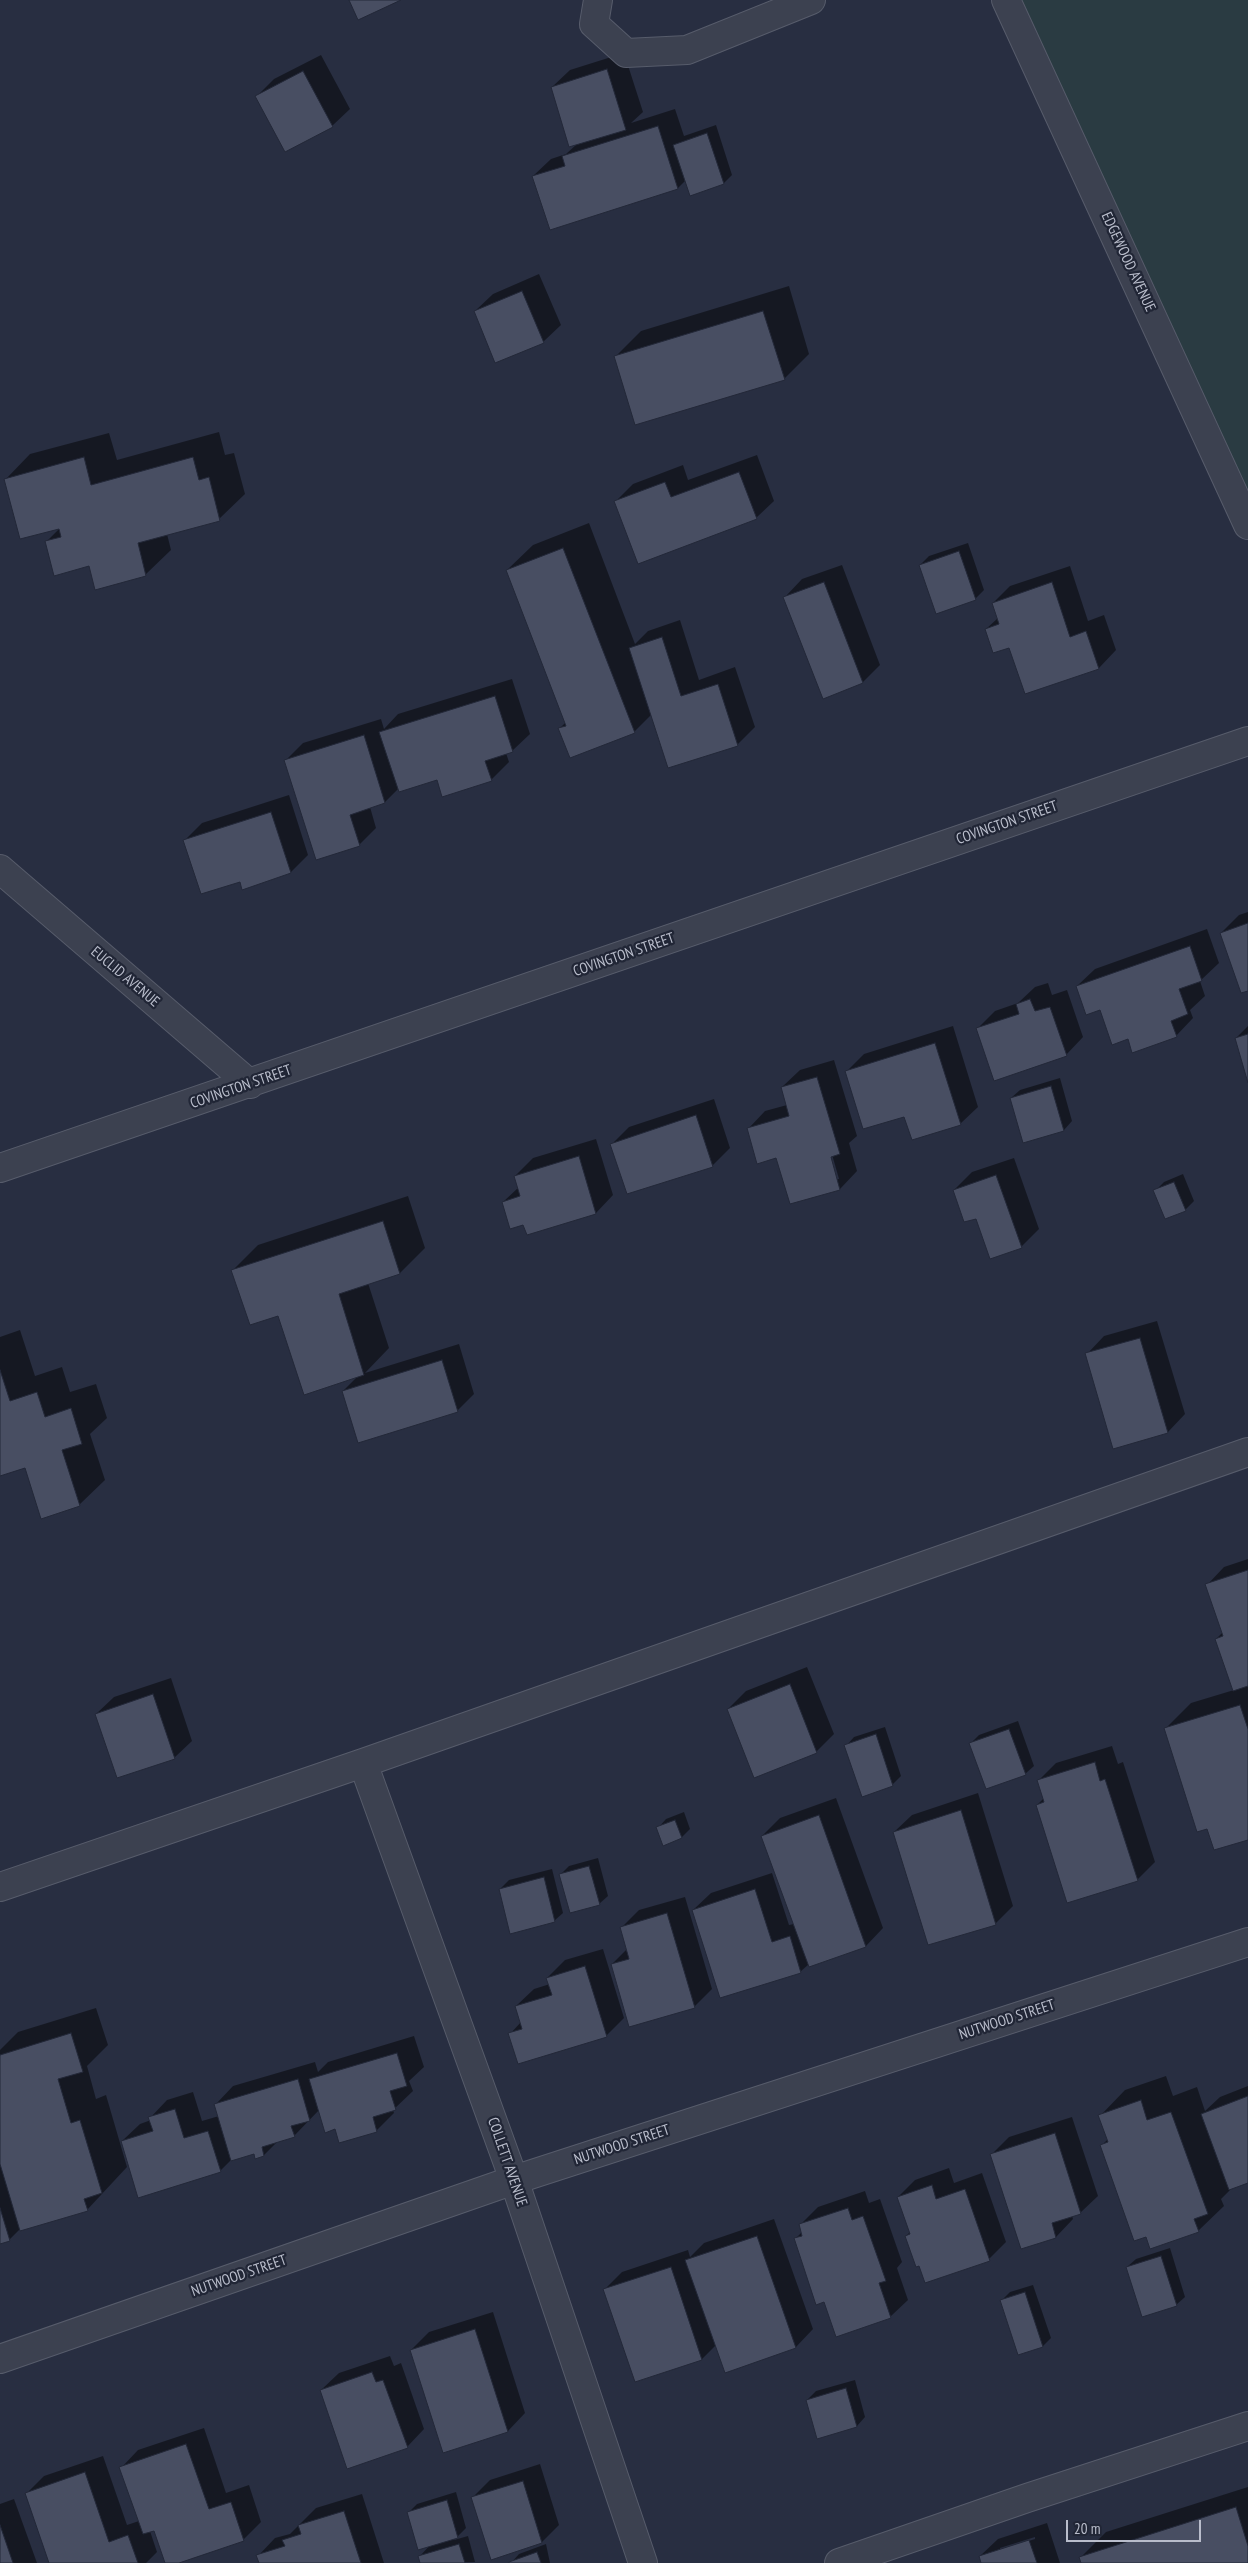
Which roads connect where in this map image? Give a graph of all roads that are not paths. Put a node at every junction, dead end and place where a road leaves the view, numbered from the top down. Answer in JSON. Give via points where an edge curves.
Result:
{"nodes":[{"id":1,"x":598,"y":0,"type":"edge"},
{"id":2,"x":811,"y":0,"type":"edge"},
{"id":3,"x":1006,"y":0,"type":"edge"},
{"id":4,"x":1248,"y":525,"type":"edge"},
{"id":5,"x":1248,"y":741,"type":"edge"},
{"id":6,"x":0,"y":870,"type":"edge"},
{"id":7,"x":250,"y":1084,"type":"junction"},
{"id":8,"x":0,"y":1168,"type":"edge"},
{"id":9,"x":1248,"y":1452,"type":"edge"},
{"id":10,"x":363,"y":1763,"type":"junction"},
{"id":11,"x":0,"y":1887,"type":"edge"},
{"id":12,"x":1248,"y":1942,"type":"edge"},
{"id":13,"x":514,"y":2180,"type":"junction"},
{"id":14,"x":0,"y":2359,"type":"edge"},
{"id":15,"x":1248,"y":2426,"type":"edge"},
{"id":16,"x":643,"y":2563,"type":"edge"},
{"id":17,"x":839,"y":2563,"type":"edge"}],
"edges":[{"from":1,"to":2,"type":"street","via":[[594,24],[626,53],[688,50]]},
{"from":3,"to":4,"type":"street","name":"EDGEWOOD AVENUE"},
{"from":5,"to":7,"type":"street","name":"COVINGTON STREET"},
{"from":6,"to":7,"type":"street","name":"EUCLID AVENUE"},
{"from":7,"to":8,"type":"street","name":"COVINGTON STREET"},
{"from":9,"to":10,"type":"street"},
{"from":10,"to":11,"type":"street"},
{"from":10,"to":13,"type":"street","name":"COLLETT AVENUE"},
{"from":12,"to":13,"type":"street","name":"NUTWOOD STREET"},
{"from":13,"to":14,"type":"street","name":"NUTWOOD STREET"},
{"from":13,"to":16,"type":"street","name":"COLLETT AVENUE"},
{"from":15,"to":17,"type":"street"}]}
